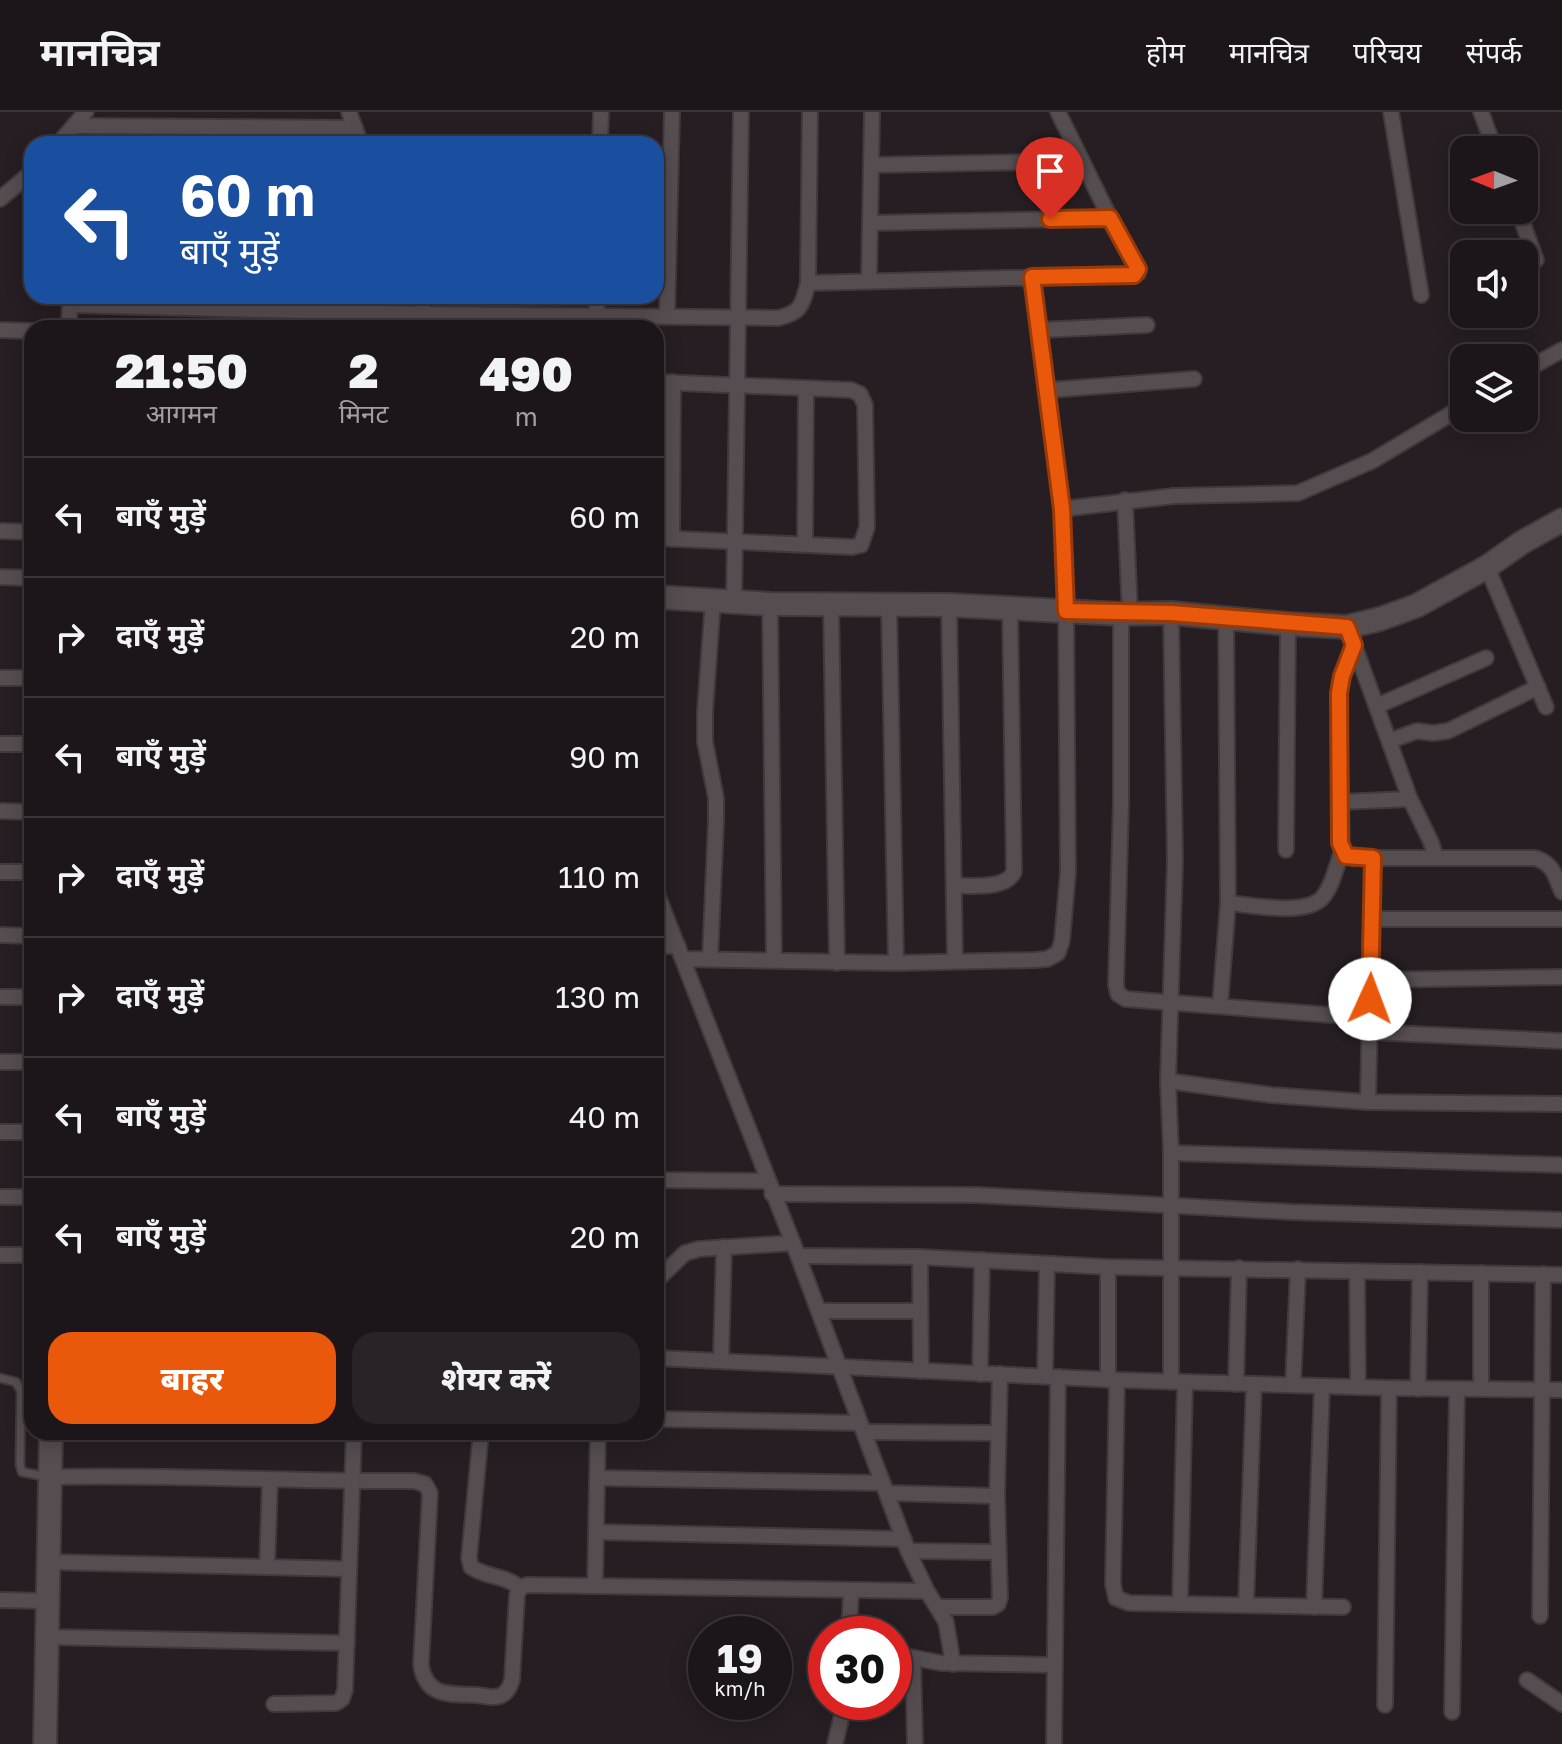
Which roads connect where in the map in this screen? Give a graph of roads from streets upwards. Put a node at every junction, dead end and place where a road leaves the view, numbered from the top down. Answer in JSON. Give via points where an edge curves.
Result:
{"nodes":[{"id":1,"x":86,"y":112,"type":"edge"},
{"id":2,"x":349,"y":112,"type":"edge"},
{"id":3,"x":601,"y":112,"type":"edge"},
{"id":4,"x":672,"y":112,"type":"edge"},
{"id":5,"x":741,"y":112,"type":"edge"},
{"id":6,"x":810,"y":112,"type":"edge"},
{"id":7,"x":872,"y":112,"type":"edge"},
{"id":8,"x":1058,"y":112,"type":"edge"},
{"id":9,"x":1391,"y":112,"type":"edge"},
{"id":10,"x":1481,"y":112,"type":"edge"},
{"id":11,"x":76,"y":119,"type":"edge"},
{"id":12,"x":355,"y":128,"type":"junction"},
{"id":13,"x":64,"y":136,"type":"edge"},
{"id":14,"x":358,"y":136,"type":"edge"},
{"id":15,"x":600,"y":136,"type":"edge"},
{"id":16,"x":1490,"y":136,"type":"edge"},
{"id":17,"x":1082,"y":161,"type":"junction"},
{"id":18,"x":871,"y":165,"type":"junction"},
{"id":19,"x":24,"y":179,"type":"edge"},
{"id":20,"x":0,"y":199,"type":"edge"},
{"id":21,"x":1110,"y":218,"type":"junction"},
{"id":22,"x":870,"y":223,"type":"junction"},
{"id":23,"x":1032,"y":277,"type":"junction"},
{"id":24,"x":869,"y":281,"type":"junction"},
{"id":25,"x":808,"y":283,"type":"junction"},
{"id":26,"x":1421,"y":295,"type":"dead end"},
{"id":27,"x":138,"y":304,"type":"edge"},
{"id":28,"x":597,"y":304,"type":"edge"},
{"id":29,"x":597,"y":315,"type":"junction"},
{"id":30,"x":667,"y":316,"type":"junction"},
{"id":31,"x":737,"y":317,"type":"junction"},
{"id":32,"x":408,"y":320,"type":"edge"},
{"id":33,"x":454,"y":320,"type":"edge"},
{"id":34,"x":1147,"y":325,"type":"dead end"},
{"id":35,"x":0,"y":330,"type":"edge"},
{"id":36,"x":1040,"y":330,"type":"junction"},
{"id":37,"x":24,"y":331,"type":"edge"},
{"id":38,"x":1562,"y":350,"type":"edge"},
{"id":39,"x":1538,"y":363,"type":"edge"},
{"id":40,"x":1194,"y":379,"type":"dead end"},
{"id":41,"x":664,"y":382,"type":"edge"},
{"id":42,"x":673,"y":382,"type":"junction"},
{"id":43,"x":738,"y":386,"type":"junction"},
{"id":44,"x":806,"y":390,"type":"junction"},
{"id":45,"x":1049,"y":390,"type":"junction"},
{"id":46,"x":1450,"y":414,"type":"edge"},
{"id":47,"x":1125,"y":500,"type":"junction"},
{"id":48,"x":1062,"y":509,"type":"junction"},
{"id":49,"x":1562,"y":520,"type":"edge"},
{"id":50,"x":0,"y":531,"type":"edge"},
{"id":51,"x":24,"y":532,"type":"edge"},
{"id":52,"x":664,"y":538,"type":"edge"},
{"id":53,"x":672,"y":539,"type":"junction"},
{"id":54,"x":735,"y":541,"type":"junction"},
{"id":55,"x":805,"y":544,"type":"junction"},
{"id":56,"x":1487,"y":567,"type":"junction"},
{"id":57,"x":0,"y":577,"type":"edge"},
{"id":58,"x":24,"y":578,"type":"edge"},
{"id":59,"x":664,"y":597,"type":"edge"},
{"id":60,"x":724,"y":601,"type":"junction"},
{"id":61,"x":770,"y":604,"type":"junction"},
{"id":62,"x":831,"y":605,"type":"junction"},
{"id":63,"x":889,"y":605,"type":"junction"},
{"id":64,"x":949,"y":605,"type":"junction"},
{"id":65,"x":1010,"y":609,"type":"junction"},
{"id":66,"x":1066,"y":611,"type":"junction"},
{"id":67,"x":1171,"y":613,"type":"junction"},
{"id":68,"x":1126,"y":614,"type":"junction"},
{"id":69,"x":1226,"y":618,"type":"junction"},
{"id":70,"x":1288,"y":624,"type":"junction"},
{"id":71,"x":1350,"y":636,"type":"junction"},
{"id":72,"x":1486,"y":658,"type":"dead end"},
{"id":73,"x":0,"y":678,"type":"edge"},
{"id":74,"x":24,"y":678,"type":"edge"},
{"id":75,"x":1538,"y":687,"type":"junction"},
{"id":76,"x":1377,"y":706,"type":"junction"},
{"id":77,"x":1546,"y":707,"type":"dead end"},
{"id":78,"x":1389,"y":741,"type":"junction"},
{"id":79,"x":0,"y":744,"type":"edge"},
{"id":80,"x":24,"y":744,"type":"edge"},
{"id":81,"x":1410,"y":799,"type":"junction"},
{"id":82,"x":1340,"y":802,"type":"junction"},
{"id":83,"x":0,"y":811,"type":"edge"},
{"id":84,"x":24,"y":812,"type":"edge"},
{"id":85,"x":1286,"y":850,"type":"dead end"},
{"id":86,"x":1342,"y":851,"type":"junction"},
{"id":87,"x":1373,"y":858,"type":"junction"},
{"id":88,"x":1436,"y":858,"type":"junction"},
{"id":89,"x":0,"y":872,"type":"edge"},
{"id":90,"x":24,"y":872,"type":"edge"},
{"id":91,"x":955,"y":886,"type":"junction"},
{"id":92,"x":1562,"y":892,"type":"edge"},
{"id":93,"x":1228,"y":903,"type":"junction"},
{"id":94,"x":664,"y":911,"type":"edge"},
{"id":95,"x":1373,"y":919,"type":"junction"},
{"id":96,"x":1562,"y":919,"type":"edge"},
{"id":97,"x":0,"y":935,"type":"edge"},
{"id":98,"x":24,"y":936,"type":"edge"},
{"id":99,"x":664,"y":948,"type":"edge"},
{"id":100,"x":680,"y":952,"type":"junction"},
{"id":101,"x":710,"y":959,"type":"junction"},
{"id":102,"x":774,"y":960,"type":"junction"},
{"id":103,"x":955,"y":961,"type":"junction"},
{"id":104,"x":837,"y":963,"type":"junction"},
{"id":105,"x":896,"y":963,"type":"junction"},
{"id":106,"x":1562,"y":977,"type":"edge"},
{"id":107,"x":1371,"y":980,"type":"junction"},
{"id":108,"x":0,"y":997,"type":"edge"},
{"id":109,"x":24,"y":997,"type":"edge"},
{"id":110,"x":1172,"y":1003,"type":"junction"},
{"id":111,"x":1220,"y":1006,"type":"junction"},
{"id":112,"x":1369,"y":1025,"type":"junction"},
{"id":113,"x":1562,"y":1041,"type":"edge"},
{"id":114,"x":0,"y":1062,"type":"edge"},
{"id":115,"x":24,"y":1062,"type":"edge"},
{"id":116,"x":1168,"y":1081,"type":"junction"},
{"id":117,"x":1368,"y":1102,"type":"junction"},
{"id":118,"x":1562,"y":1104,"type":"edge"},
{"id":119,"x":0,"y":1132,"type":"edge"},
{"id":120,"x":24,"y":1132,"type":"edge"},
{"id":121,"x":1171,"y":1153,"type":"junction"},
{"id":122,"x":1562,"y":1165,"type":"edge"},
{"id":123,"x":664,"y":1180,"type":"edge"},
{"id":124,"x":770,"y":1187,"type":"junction"},
{"id":125,"x":0,"y":1197,"type":"edge"},
{"id":126,"x":24,"y":1197,"type":"edge"},
{"id":127,"x":1172,"y":1205,"type":"junction"},
{"id":128,"x":1562,"y":1220,"type":"edge"},
{"id":129,"x":724,"y":1247,"type":"junction"},
{"id":130,"x":796,"y":1250,"type":"junction"},
{"id":131,"x":0,"y":1255,"type":"edge"},
{"id":132,"x":24,"y":1255,"type":"edge"},
{"id":133,"x":920,"y":1257,"type":"junction"},
{"id":134,"x":982,"y":1260,"type":"junction"},
{"id":135,"x":1047,"y":1264,"type":"junction"},
{"id":136,"x":1108,"y":1267,"type":"junction"},
{"id":137,"x":1172,"y":1268,"type":"junction"},
{"id":138,"x":1239,"y":1268,"type":"junction"},
{"id":139,"x":1298,"y":1269,"type":"junction"},
{"id":140,"x":1357,"y":1271,"type":"junction"},
{"id":141,"x":1420,"y":1272,"type":"junction"},
{"id":142,"x":664,"y":1273,"type":"edge"},
{"id":143,"x":1481,"y":1273,"type":"junction"},
{"id":144,"x":1543,"y":1274,"type":"junction"},
{"id":145,"x":1562,"y":1275,"type":"edge"},
{"id":146,"x":819,"y":1311,"type":"junction"},
{"id":147,"x":920,"y":1311,"type":"junction"},
{"id":148,"x":664,"y":1358,"type":"edge"},
{"id":149,"x":721,"y":1359,"type":"junction"},
{"id":150,"x":839,"y":1367,"type":"junction"},
{"id":151,"x":921,"y":1371,"type":"junction"},
{"id":152,"x":980,"y":1374,"type":"junction"},
{"id":153,"x":1000,"y":1374,"type":"junction"},
{"id":154,"x":1051,"y":1376,"type":"junction"},
{"id":155,"x":1112,"y":1380,"type":"junction"},
{"id":156,"x":1178,"y":1382,"type":"junction"},
{"id":157,"x":1236,"y":1384,"type":"junction"},
{"id":158,"x":1254,"y":1384,"type":"junction"},
{"id":159,"x":1293,"y":1385,"type":"junction"},
{"id":160,"x":1322,"y":1386,"type":"junction"},
{"id":161,"x":1358,"y":1387,"type":"junction"},
{"id":162,"x":1389,"y":1388,"type":"junction"},
{"id":163,"x":1418,"y":1389,"type":"junction"},
{"id":164,"x":1457,"y":1389,"type":"junction"},
{"id":165,"x":1481,"y":1389,"type":"junction"},
{"id":166,"x":1540,"y":1390,"type":"junction"},
{"id":167,"x":1562,"y":1390,"type":"edge"},
{"id":168,"x":664,"y":1419,"type":"edge"},
{"id":169,"x":862,"y":1428,"type":"junction"},
{"id":170,"x":998,"y":1433,"type":"junction"},
{"id":171,"x":51,"y":1440,"type":"edge"},
{"id":172,"x":354,"y":1440,"type":"edge"},
{"id":173,"x":480,"y":1440,"type":"edge"},
{"id":174,"x":598,"y":1440,"type":"edge"},
{"id":175,"x":51,"y":1477,"type":"junction"},
{"id":176,"x":598,"y":1478,"type":"junction"},
{"id":177,"x":270,"y":1480,"type":"junction"},
{"id":178,"x":352,"y":1482,"type":"junction"},
{"id":179,"x":885,"y":1488,"type":"junction"},
{"id":180,"x":997,"y":1496,"type":"junction"},
{"id":181,"x":596,"y":1532,"type":"junction"},
{"id":182,"x":906,"y":1545,"type":"junction"},
{"id":183,"x":997,"y":1552,"type":"junction"},
{"id":184,"x":48,"y":1562,"type":"junction"},
{"id":185,"x":267,"y":1567,"type":"junction"},
{"id":186,"x":349,"y":1569,"type":"junction"},
{"id":187,"x":595,"y":1586,"type":"junction"},
{"id":188,"x":520,"y":1588,"type":"junction"},
{"id":189,"x":927,"y":1591,"type":"junction"},
{"id":190,"x":851,"y":1592,"type":"junction"},
{"id":191,"x":0,"y":1600,"type":"edge"},
{"id":192,"x":47,"y":1601,"type":"junction"},
{"id":193,"x":1180,"y":1603,"type":"junction"},
{"id":194,"x":1246,"y":1604,"type":"junction"},
{"id":195,"x":937,"y":1607,"type":"junction"},
{"id":196,"x":1314,"y":1607,"type":"junction"},
{"id":197,"x":1343,"y":1607,"type":"dead end"},
{"id":198,"x":850,"y":1616,"type":"edge"},
{"id":199,"x":1540,"y":1616,"type":"dead end"},
{"id":200,"x":46,"y":1637,"type":"junction"},
{"id":201,"x":347,"y":1643,"type":"junction"},
{"id":202,"x":913,"y":1658,"type":"joint"},
{"id":203,"x":953,"y":1664,"type":"junction"},
{"id":204,"x":1054,"y":1665,"type":"junction"},
{"id":205,"x":1527,"y":1680,"type":"dead end"},
{"id":206,"x":274,"y":1704,"type":"dead end"},
{"id":207,"x":1562,"y":1704,"type":"edge"},
{"id":208,"x":1385,"y":1705,"type":"dead end"},
{"id":209,"x":1452,"y":1712,"type":"dead end"},
{"id":210,"x":841,"y":1720,"type":"edge"},
{"id":211,"x":45,"y":1744,"type":"edge"},
{"id":212,"x":835,"y":1744,"type":"edge"},
{"id":213,"x":915,"y":1744,"type":"edge"},
{"id":214,"x":1054,"y":1744,"type":"edge"}],
"edges":[{"from":1,"to":11,"type":"street"},
{"from":2,"to":12,"type":"street"},
{"from":3,"to":15,"type":"street"},
{"from":4,"to":30,"type":"street"},
{"from":5,"to":31,"type":"street"},
{"from":6,"to":25,"type":"street"},
{"from":7,"to":18,"type":"street"},
{"from":8,"to":17,"type":"street"},
{"from":9,"to":26,"type":"street"},
{"from":10,"to":16,"type":"street"},
{"from":11,"to":12,"type":"street"},
{"from":11,"to":13,"type":"street"},
{"from":12,"to":14,"type":"street"},
{"from":17,"to":18,"type":"street"},
{"from":17,"to":21,"type":"street"},
{"from":18,"to":22,"type":"street"},
{"from":19,"to":20,"type":"street"},
{"from":21,"to":22,"type":"street"},
{"from":21,"to":23,"type":"street","via":[[1138,273]]},
{"from":22,"to":24,"type":"street"},
{"from":23,"to":24,"type":"street"},
{"from":23,"to":36,"type":"street"},
{"from":24,"to":25,"type":"street"},
{"from":25,"to":31,"type":"street","via":[[803,305],[793,314]]},
{"from":27,"to":32,"type":"street"},
{"from":28,"to":29,"type":"street"},
{"from":29,"to":30,"type":"street"},
{"from":29,"to":33,"type":"street"},
{"from":30,"to":31,"type":"street"},
{"from":31,"to":43,"type":"street"},
{"from":34,"to":36,"type":"street"},
{"from":35,"to":37,"type":"street"},
{"from":36,"to":45,"type":"street"},
{"from":38,"to":39,"type":"street"},
{"from":40,"to":45,"type":"street"},
{"from":41,"to":42,"type":"street"},
{"from":42,"to":43,"type":"street"},
{"from":42,"to":53,"type":"street"},
{"from":43,"to":44,"type":"street"},
{"from":43,"to":54,"type":"street"},
{"from":44,"to":55,"type":"street"},
{"from":44,"to":55,"type":"street","via":[[851,390],[865,405],[867,527],[861,545]]},
{"from":45,"to":48,"type":"street"},
{"from":46,"to":47,"type":"street","via":[[1372,461],[1298,493]]},
{"from":47,"to":48,"type":"street"},
{"from":47,"to":68,"type":"street"},
{"from":48,"to":66,"type":"street"},
{"from":49,"to":56,"type":"street"},
{"from":50,"to":51,"type":"street"},
{"from":52,"to":53,"type":"street"},
{"from":53,"to":54,"type":"street"},
{"from":54,"to":55,"type":"street"},
{"from":54,"to":60,"type":"street"},
{"from":56,"to":71,"type":"street"},
{"from":56,"to":75,"type":"street"},
{"from":57,"to":58,"type":"street"},
{"from":59,"to":60,"type":"street"},
{"from":60,"to":61,"type":"street"},
{"from":60,"to":101,"type":"street","via":[[705,711],[716,798]]},
{"from":61,"to":62,"type":"street"},
{"from":61,"to":102,"type":"street"},
{"from":62,"to":63,"type":"street"},
{"from":62,"to":104,"type":"street"},
{"from":63,"to":64,"type":"street"},
{"from":63,"to":105,"type":"street"},
{"from":64,"to":65,"type":"street"},
{"from":64,"to":91,"type":"street"},
{"from":65,"to":66,"type":"street"},
{"from":65,"to":91,"type":"street","via":[[1014,872],[1003,884]]},
{"from":66,"to":68,"type":"street"},
{"from":66,"to":103,"type":"street","via":[[1068,872],[1062,941],[1058,953],[1047,959]]},
{"from":67,"to":68,"type":"street"},
{"from":67,"to":69,"type":"street"},
{"from":67,"to":110,"type":"street"},
{"from":68,"to":110,"type":"street","via":[[1116,985],[1126,999]]},
{"from":69,"to":70,"type":"street"},
{"from":69,"to":93,"type":"street"},
{"from":70,"to":71,"type":"street"},
{"from":70,"to":85,"type":"street"},
{"from":71,"to":76,"type":"street"},
{"from":71,"to":82,"type":"street","via":[[1339,693]]},
{"from":72,"to":76,"type":"street"},
{"from":73,"to":74,"type":"street"},
{"from":75,"to":77,"type":"street"},
{"from":75,"to":78,"type":"street","via":[[1448,731],[1417,731]]},
{"from":76,"to":78,"type":"street"},
{"from":78,"to":81,"type":"street"},
{"from":79,"to":80,"type":"street"},
{"from":81,"to":82,"type":"street"},
{"from":81,"to":88,"type":"street"},
{"from":82,"to":86,"type":"street"},
{"from":83,"to":84,"type":"street"},
{"from":86,"to":87,"type":"street","via":[[1353,858]]},
{"from":86,"to":93,"type":"street","via":[[1328,889],[1310,906]]},
{"from":87,"to":88,"type":"street"},
{"from":87,"to":95,"type":"street"},
{"from":88,"to":92,"type":"street","via":[[1535,858],[1552,868]]},
{"from":89,"to":90,"type":"street"},
{"from":91,"to":103,"type":"street"},
{"from":93,"to":111,"type":"street"},
{"from":94,"to":100,"type":"street"},
{"from":95,"to":96,"type":"street"},
{"from":95,"to":107,"type":"street"},
{"from":97,"to":98,"type":"street"},
{"from":99,"to":100,"type":"street"},
{"from":100,"to":101,"type":"street"},
{"from":100,"to":124,"type":"street"},
{"from":101,"to":102,"type":"street"},
{"from":102,"to":104,"type":"street"},
{"from":103,"to":105,"type":"street"},
{"from":104,"to":105,"type":"street"},
{"from":106,"to":107,"type":"street"},
{"from":107,"to":112,"type":"street"},
{"from":108,"to":109,"type":"street"},
{"from":110,"to":111,"type":"street"},
{"from":110,"to":116,"type":"street"},
{"from":111,"to":112,"type":"street"},
{"from":112,"to":113,"type":"street"},
{"from":112,"to":117,"type":"street"},
{"from":114,"to":115,"type":"street"},
{"from":116,"to":117,"type":"street"},
{"from":116,"to":121,"type":"street"},
{"from":117,"to":118,"type":"street"},
{"from":119,"to":120,"type":"street"},
{"from":121,"to":122,"type":"street"},
{"from":121,"to":127,"type":"street"},
{"from":123,"to":124,"type":"street"},
{"from":124,"to":127,"type":"street"},
{"from":124,"to":130,"type":"street"},
{"from":125,"to":126,"type":"street"},
{"from":127,"to":128,"type":"street"},
{"from":127,"to":137,"type":"street"},
{"from":129,"to":130,"type":"street"},
{"from":129,"to":142,"type":"street","via":[[685,1253]]},
{"from":129,"to":149,"type":"street"},
{"from":130,"to":133,"type":"street"},
{"from":130,"to":146,"type":"street"},
{"from":131,"to":132,"type":"street"},
{"from":133,"to":134,"type":"street"},
{"from":133,"to":147,"type":"street"},
{"from":134,"to":135,"type":"street"},
{"from":134,"to":152,"type":"street"},
{"from":135,"to":136,"type":"street"},
{"from":135,"to":154,"type":"street"},
{"from":136,"to":137,"type":"street"},
{"from":136,"to":155,"type":"street"},
{"from":137,"to":138,"type":"street"},
{"from":137,"to":156,"type":"street"},
{"from":138,"to":139,"type":"street"},
{"from":138,"to":157,"type":"street"},
{"from":139,"to":140,"type":"street"},
{"from":139,"to":159,"type":"street"},
{"from":140,"to":141,"type":"street"},
{"from":140,"to":161,"type":"street"},
{"from":141,"to":143,"type":"street"},
{"from":141,"to":163,"type":"street"},
{"from":143,"to":144,"type":"street"},
{"from":143,"to":165,"type":"street"},
{"from":144,"to":145,"type":"street"},
{"from":144,"to":166,"type":"street"},
{"from":146,"to":147,"type":"street"},
{"from":146,"to":150,"type":"street"},
{"from":147,"to":151,"type":"street"},
{"from":148,"to":149,"type":"street"},
{"from":149,"to":150,"type":"street"},
{"from":150,"to":151,"type":"street"},
{"from":150,"to":169,"type":"street"},
{"from":151,"to":152,"type":"street"},
{"from":152,"to":153,"type":"street"},
{"from":153,"to":154,"type":"street"},
{"from":153,"to":170,"type":"street"},
{"from":154,"to":155,"type":"street"},
{"from":154,"to":204,"type":"street"},
{"from":155,"to":156,"type":"street"},
{"from":155,"to":193,"type":"street","via":[[1114,1592],[1122,1602]]},
{"from":156,"to":157,"type":"street"},
{"from":156,"to":193,"type":"street"},
{"from":157,"to":158,"type":"street"},
{"from":158,"to":159,"type":"street"},
{"from":158,"to":194,"type":"street"},
{"from":159,"to":160,"type":"street"},
{"from":160,"to":161,"type":"street"},
{"from":160,"to":196,"type":"street"},
{"from":161,"to":162,"type":"street"},
{"from":162,"to":163,"type":"street"},
{"from":162,"to":208,"type":"street"},
{"from":163,"to":164,"type":"street"},
{"from":164,"to":165,"type":"street"},
{"from":164,"to":209,"type":"street"},
{"from":165,"to":166,"type":"street"},
{"from":166,"to":167,"type":"street"},
{"from":166,"to":199,"type":"street"},
{"from":168,"to":169,"type":"street"},
{"from":169,"to":170,"type":"street"},
{"from":169,"to":179,"type":"street"},
{"from":170,"to":180,"type":"street"},
{"from":171,"to":175,"type":"street"},
{"from":172,"to":178,"type":"street"},
{"from":173,"to":188,"type":"street","via":[[471,1567]]},
{"from":174,"to":176,"type":"street"},
{"from":175,"to":177,"type":"street"},
{"from":175,"to":184,"type":"street"},
{"from":176,"to":179,"type":"street"},
{"from":176,"to":181,"type":"street"},
{"from":177,"to":178,"type":"street"},
{"from":177,"to":185,"type":"street"},
{"from":178,"to":186,"type":"street"},
{"from":178,"to":188,"type":"street","via":[[414,1481],[425,1484],[430,1493],[421,1665],[429,1686],[450,1694],[504,1695],[512,1680]]},
{"from":179,"to":180,"type":"street"},
{"from":179,"to":182,"type":"street"},
{"from":180,"to":183,"type":"street"},
{"from":181,"to":182,"type":"street"},
{"from":181,"to":187,"type":"street"},
{"from":182,"to":183,"type":"street"},
{"from":182,"to":189,"type":"street"},
{"from":183,"to":195,"type":"street","via":[[998,1604]]},
{"from":184,"to":185,"type":"street"},
{"from":184,"to":192,"type":"street"},
{"from":185,"to":186,"type":"street"},
{"from":186,"to":201,"type":"street"},
{"from":187,"to":188,"type":"street"},
{"from":187,"to":190,"type":"street"},
{"from":189,"to":190,"type":"street"},
{"from":189,"to":195,"type":"street"},
{"from":190,"to":198,"type":"street"},
{"from":191,"to":192,"type":"street"},
{"from":192,"to":200,"type":"street"},
{"from":193,"to":194,"type":"street"},
{"from":194,"to":196,"type":"street"},
{"from":195,"to":203,"type":"street","via":[[946,1622]]},
{"from":196,"to":197,"type":"street"},
{"from":200,"to":201,"type":"street"},
{"from":200,"to":211,"type":"street"},
{"from":201,"to":206,"type":"street","via":[[342,1699]]},
{"from":202,"to":203,"type":"street"},
{"from":202,"to":213,"type":"street"},
{"from":203,"to":204,"type":"street"},
{"from":204,"to":214,"type":"street"},
{"from":205,"to":207,"type":"street"},
{"from":210,"to":212,"type":"street"}]}
